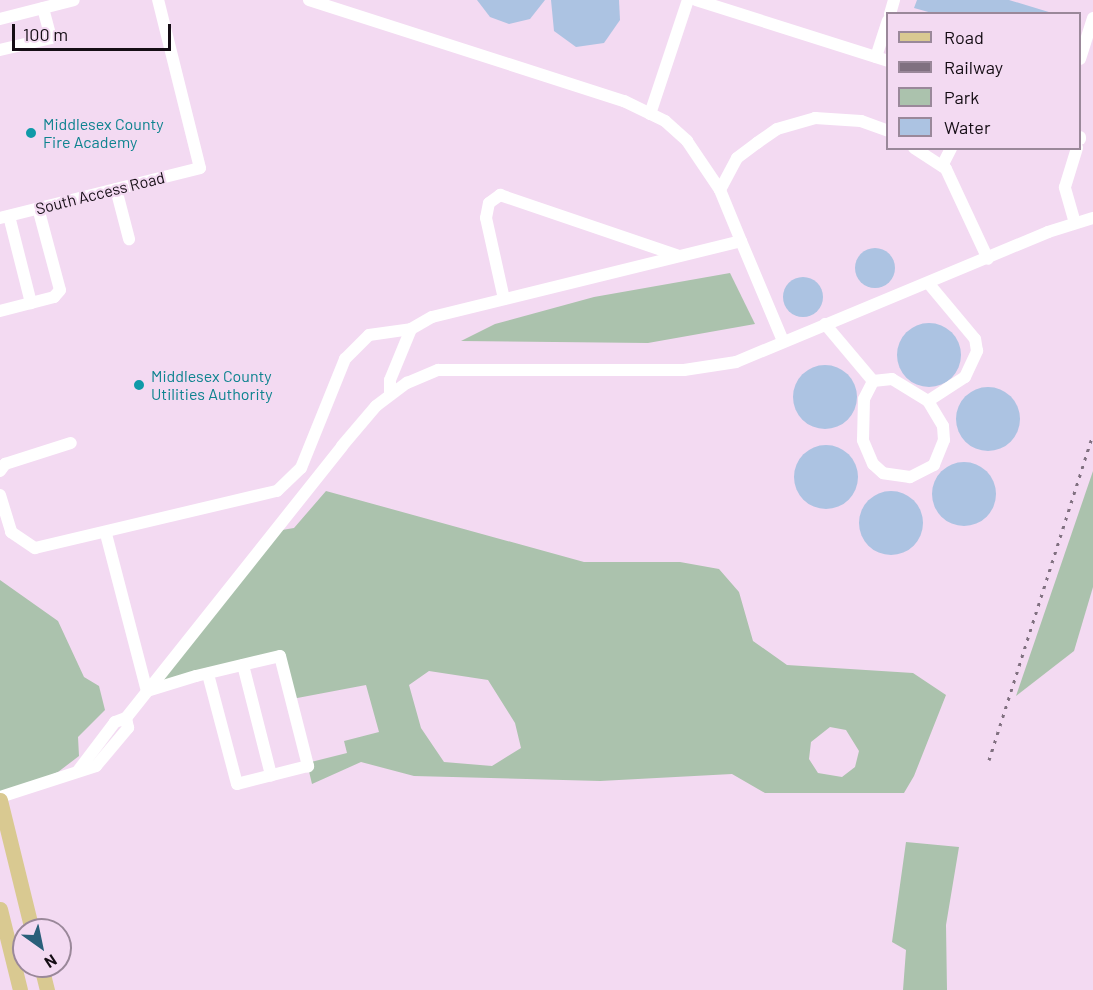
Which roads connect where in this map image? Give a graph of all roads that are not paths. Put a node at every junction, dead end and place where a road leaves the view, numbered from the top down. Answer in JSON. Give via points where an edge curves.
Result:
{"nodes":[{"id":1,"x":74,"y":0,"type":"edge"},
{"id":2,"x":158,"y":0,"type":"edge"},
{"id":3,"x":309,"y":0,"type":"edge"},
{"id":4,"x":688,"y":0,"type":"edge"},
{"id":5,"x":696,"y":0,"type":"edge"},
{"id":6,"x":28,"y":6,"type":"edge"},
{"id":7,"x":43,"y":8,"type":"junction"},
{"id":8,"x":1093,"y":18,"type":"edge"},
{"id":9,"x":0,"y":19,"type":"edge"},
{"id":10,"x":886,"y":34,"type":"edge"},
{"id":11,"x":0,"y":50,"type":"edge"},
{"id":12,"x":1081,"y":56,"type":"edge"},
{"id":13,"x":882,"y":59,"type":"edge"},
{"id":14,"x":650,"y":114,"type":"junction"},
{"id":15,"x":886,"y":130,"type":"edge"},
{"id":16,"x":917,"y":150,"type":"edge"},
{"id":17,"x":950,"y":150,"type":"edge"},
{"id":18,"x":1076,"y":150,"type":"edge"},
{"id":19,"x":942,"y":166,"type":"junction"},
{"id":20,"x":116,"y":189,"type":"junction"},
{"id":21,"x":720,"y":189,"type":"junction"},
{"id":22,"x":38,"y":208,"type":"junction"},
{"id":23,"x":4,"y":217,"type":"edge"},
{"id":24,"x":1093,"y":219,"type":"edge"},
{"id":25,"x":1075,"y":223,"type":"junction"},
{"id":26,"x":129,"y":239,"type":"dead end"},
{"id":27,"x":741,"y":241,"type":"junction"},
{"id":28,"x":679,"y":256,"type":"junction"},
{"id":29,"x":988,"y":259,"type":"junction"},
{"id":30,"x":929,"y":284,"type":"junction"},
{"id":31,"x":504,"y":299,"type":"junction"},
{"id":32,"x":31,"y":303,"type":"junction"},
{"id":33,"x":0,"y":311,"type":"edge"},
{"id":34,"x":825,"y":324,"type":"junction"},
{"id":35,"x":411,"y":329,"type":"junction"},
{"id":36,"x":783,"y":340,"type":"junction"},
{"id":37,"x":873,"y":381,"type":"junction"},
{"id":38,"x":390,"y":393,"type":"junction"},
{"id":39,"x":928,"y":401,"type":"junction"},
{"id":40,"x":71,"y":443,"type":"dead end"},
{"id":41,"x":0,"y":471,"type":"edge"},
{"id":42,"x":0,"y":495,"type":"edge"},
{"id":43,"x":106,"y":534,"type":"junction"},
{"id":44,"x":243,"y":665,"type":"junction"},
{"id":45,"x":208,"y":674,"type":"junction"},
{"id":46,"x":147,"y":691,"type":"junction"},
{"id":47,"x":271,"y":775,"type":"junction"},
{"id":48,"x":0,"y":799,"type":"edge"},
{"id":49,"x":0,"y":909,"type":"edge"},
{"id":50,"x":29,"y":918,"type":"edge"},
{"id":51,"x":20,"y":990,"type":"edge"}],
"edges":[{"from":1,"to":7,"type":"lane"},
{"from":2,"to":20,"type":"lane","name":"South Access Road","via":[[200,168]]},
{"from":3,"to":14,"type":"lane"},
{"from":4,"to":14,"type":"lane"},
{"from":5,"to":13,"type":"lane"},
{"from":6,"to":7,"type":"lane"},
{"from":6,"to":9,"type":"lane"},
{"from":7,"to":11,"type":"lane","via":[[51,38]]},
{"from":8,"to":12,"type":"lane"},
{"from":10,"to":13,"type":"lane"},
{"from":14,"to":21,"type":"lane","via":[[687,141]]},
{"from":15,"to":21,"type":"lane","via":[[840,117],[796,122],[737,158]]},
{"from":16,"to":19,"type":"lane"},
{"from":17,"to":19,"type":"lane"},
{"from":18,"to":25,"type":"lane","via":[[1065,187]]},
{"from":19,"to":29,"type":"lane","via":[[958,187]]},
{"from":20,"to":22,"type":"lane","name":"South Access Road"},
{"from":20,"to":26,"type":"lane"},
{"from":21,"to":27,"type":"lane"},
{"from":22,"to":23,"type":"lane","name":"South Access Road"},
{"from":22,"to":32,"type":"lane","via":[[60,290],[54,297]]},
{"from":23,"to":32,"type":"lane"},
{"from":24,"to":25,"type":"lane"},
{"from":25,"to":29,"type":"lane"},
{"from":27,"to":28,"type":"lane"},
{"from":27,"to":36,"type":"lane"},
{"from":28,"to":31,"type":"lane"},
{"from":28,"to":31,"type":"lane","via":[[500,195],[489,203],[486,218]]},
{"from":29,"to":30,"type":"lane"},
{"from":30,"to":34,"type":"lane"},
{"from":30,"to":39,"type":"lane","via":[[975,339],[977,351],[965,377]]},
{"from":31,"to":35,"type":"lane","via":[[432,317]]},
{"from":32,"to":33,"type":"lane"},
{"from":34,"to":36,"type":"lane"},
{"from":34,"to":37,"type":"lane"},
{"from":35,"to":38,"type":"lane","via":[[390,380]]},
{"from":35,"to":43,"type":"lane","via":[[369,335],[345,359],[301,468],[277,491]]},
{"from":36,"to":38,"type":"lane","via":[[736,362],[684,370],[438,370]]},
{"from":37,"to":39,"type":"lane","via":[[892,379]]},
{"from":37,"to":39,"type":"lane","via":[[864,399],[864,447],[873,464],[896,477],[923,473],[941,453],[943,426]]},
{"from":38,"to":46,"type":"lane"},
{"from":40,"to":41,"type":"lane","via":[[5,464]]},
{"from":42,"to":43,"type":"lane","via":[[11,532],[34,548]]},
{"from":43,"to":46,"type":"lane"},
{"from":44,"to":45,"type":"lane"},
{"from":44,"to":47,"type":"lane"},
{"from":44,"to":47,"type":"lane","via":[[280,657],[292,699],[308,766]]},
{"from":45,"to":46,"type":"lane"},
{"from":45,"to":47,"type":"lane","via":[[237,784]]},
{"from":46,"to":48,"type":"lane","via":[[126,718],[128,728],[96,766]]},
{"from":48,"to":50,"type":"main road"},
{"from":49,"to":51,"type":"main road"}]}
